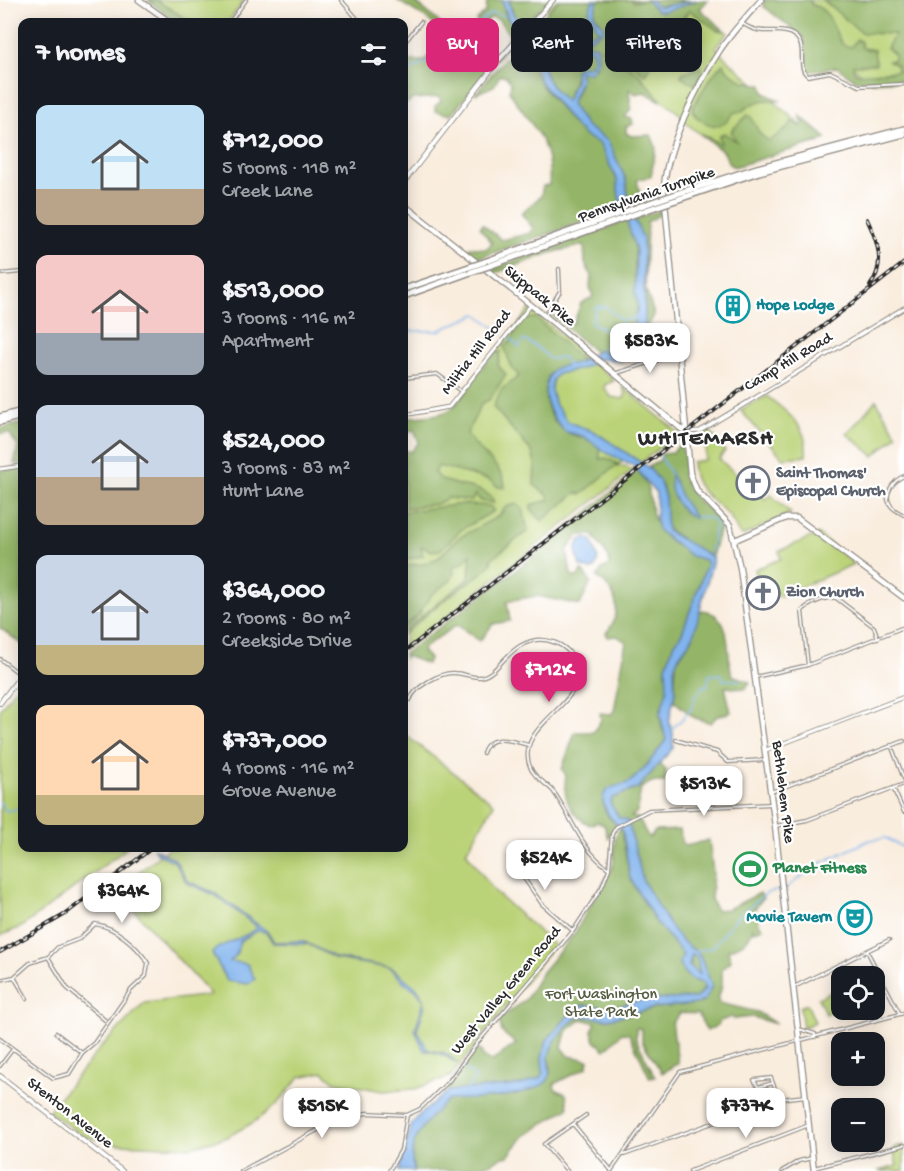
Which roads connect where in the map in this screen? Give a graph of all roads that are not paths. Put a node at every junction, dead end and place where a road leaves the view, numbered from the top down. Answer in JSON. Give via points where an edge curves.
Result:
{"nodes":[{"id":1,"x":139,"y":0,"type":"edge"},
{"id":2,"x":246,"y":0,"type":"edge"},
{"id":3,"x":341,"y":0,"type":"edge"},
{"id":4,"x":553,"y":0,"type":"edge"},
{"id":5,"x":761,"y":0,"type":"edge"},
{"id":6,"x":164,"y":18,"type":"edge"},
{"id":7,"x":233,"y":18,"type":"edge"},
{"id":8,"x":357,"y":18,"type":"edge"},
{"id":9,"x":421,"y":22,"type":"dead end"},
{"id":10,"x":742,"y":22,"type":"junction"},
{"id":11,"x":408,"y":38,"type":"edge"},
{"id":12,"x":904,"y":84,"type":"edge"},
{"id":13,"x":904,"y":129,"type":"edge"},
{"id":14,"x":904,"y":134,"type":"edge"},
{"id":15,"x":408,"y":177,"type":"edge"},
{"id":16,"x":676,"y":197,"type":"junction"},
{"id":17,"x":408,"y":208,"type":"edge"},
{"id":18,"x":559,"y":269,"type":"dead end"},
{"id":19,"x":468,"y":270,"type":"junction"},
{"id":20,"x":18,"y":272,"type":"edge"},
{"id":21,"x":0,"y":274,"type":"edge"},
{"id":22,"x":408,"y":288,"type":"edge"},
{"id":23,"x":408,"y":294,"type":"edge"},
{"id":24,"x":531,"y":305,"type":"junction"},
{"id":25,"x":904,"y":308,"type":"edge"},
{"id":26,"x":545,"y":316,"type":"junction"},
{"id":27,"x":679,"y":354,"type":"junction"},
{"id":28,"x":614,"y":374,"type":"junction"},
{"id":29,"x":408,"y":378,"type":"edge"},
{"id":30,"x":462,"y":392,"type":"junction"},
{"id":31,"x":408,"y":414,"type":"edge"},
{"id":32,"x":18,"y":415,"type":"edge"},
{"id":33,"x":18,"y":415,"type":"edge"},
{"id":34,"x":0,"y":417,"type":"edge"},
{"id":35,"x":684,"y":420,"type":"junction"},
{"id":36,"x":0,"y":422,"type":"edge"},
{"id":37,"x":675,"y":425,"type":"junction"},
{"id":38,"x":685,"y":432,"type":"junction"},
{"id":39,"x":18,"y":467,"type":"edge"},
{"id":40,"x":0,"y":469,"type":"edge"},
{"id":41,"x":904,"y":476,"type":"edge"},
{"id":42,"x":904,"y":516,"type":"edge"},
{"id":43,"x":735,"y":540,"type":"junction"},
{"id":44,"x":904,"y":598,"type":"edge"},
{"id":45,"x":904,"y":627,"type":"edge"},
{"id":46,"x":878,"y":638,"type":"junction"},
{"id":47,"x":0,"y":659,"type":"edge"},
{"id":48,"x":808,"y":665,"type":"junction"},
{"id":49,"x":18,"y":672,"type":"edge"},
{"id":50,"x":755,"y":677,"type":"junction"},
{"id":51,"x":18,"y":680,"type":"edge"},
{"id":52,"x":904,"y":697,"type":"edge"},
{"id":53,"x":410,"y":700,"type":"dead end"},
{"id":54,"x":0,"y":703,"type":"edge"},
{"id":55,"x":676,"y":740,"type":"dead end"},
{"id":56,"x":904,"y":741,"type":"edge"},
{"id":57,"x":528,"y":745,"type":"junction"},
{"id":58,"x":891,"y":746,"type":"junction"},
{"id":59,"x":765,"y":750,"type":"junction"},
{"id":60,"x":483,"y":753,"type":"dead end"},
{"id":61,"x":766,"y":760,"type":"junction"},
{"id":62,"x":904,"y":779,"type":"edge"},
{"id":63,"x":904,"y":784,"type":"edge"},
{"id":64,"x":893,"y":788,"type":"junction"},
{"id":65,"x":771,"y":792,"type":"junction"},
{"id":66,"x":772,"y":804,"type":"junction"},
{"id":67,"x":904,"y":812,"type":"edge"},
{"id":68,"x":775,"y":826,"type":"junction"},
{"id":69,"x":509,"y":857,"type":"dead end"},
{"id":70,"x":609,"y":869,"type":"junction"},
{"id":71,"x":573,"y":932,"type":"junction"},
{"id":72,"x":889,"y":940,"type":"dead end"},
{"id":73,"x":867,"y":951,"type":"junction"},
{"id":74,"x":48,"y":957,"type":"junction"},
{"id":75,"x":14,"y":977,"type":"junction"},
{"id":76,"x":0,"y":980,"type":"edge"},
{"id":77,"x":794,"y":987,"type":"junction"},
{"id":78,"x":27,"y":999,"type":"dead end"},
{"id":79,"x":902,"y":1014,"type":"edge"},
{"id":80,"x":107,"y":1022,"type":"junction"},
{"id":81,"x":799,"y":1029,"type":"junction"},
{"id":82,"x":56,"y":1033,"type":"dead end"},
{"id":83,"x":815,"y":1037,"type":"junction"},
{"id":84,"x":0,"y":1039,"type":"edge"},
{"id":85,"x":800,"y":1041,"type":"junction"},
{"id":86,"x":13,"y":1049,"type":"junction"},
{"id":87,"x":82,"y":1053,"type":"junction"},
{"id":88,"x":0,"y":1066,"type":"edge"},
{"id":89,"x":0,"y":1076,"type":"edge"},
{"id":90,"x":773,"y":1083,"type":"junction"},
{"id":91,"x":806,"y":1096,"type":"junction"},
{"id":92,"x":779,"y":1099,"type":"junction"},
{"id":93,"x":407,"y":1115,"type":"junction"},
{"id":94,"x":586,"y":1115,"type":"dead end"},
{"id":95,"x":573,"y":1124,"type":"junction"},
{"id":96,"x":809,"y":1125,"type":"junction"},
{"id":97,"x":904,"y":1145,"type":"edge"},
{"id":98,"x":622,"y":1155,"type":"junction"},
{"id":99,"x":812,"y":1158,"type":"junction"},
{"id":100,"x":814,"y":1170,"type":"edge"},
{"id":101,"x":122,"y":1171,"type":"edge"},
{"id":102,"x":241,"y":1171,"type":"edge"},
{"id":103,"x":389,"y":1171,"type":"edge"},
{"id":104,"x":567,"y":1171,"type":"edge"},
{"id":105,"x":611,"y":1171,"type":"edge"},
{"id":106,"x":690,"y":1171,"type":"edge"},
{"id":107,"x":782,"y":1171,"type":"edge"}],
"edges":[{"from":1,"to":6,"type":"main road"},
{"from":2,"to":7,"type":"street"},
{"from":3,"to":8,"type":"street"},
{"from":4,"to":15,"type":"main road","via":[[520,35]]},
{"from":5,"to":10,"type":"main road","name":"Bethlehem Pike"},
{"from":9,"to":11,"type":"street"},
{"from":10,"to":12,"type":"street","via":[[755,31],[783,31],[794,36],[801,44],[803,71],[808,76],[832,73],[859,86]]},
{"from":10,"to":27,"type":"main road","name":"Bethlehem Pike","via":[[719,51],[691,104],[664,180]]},
{"from":13,"to":16,"type":"highway","name":"Pennsylvania Turnpike","via":[[766,165]]},
{"from":14,"to":16,"type":"highway","name":"Pennsylvania Turnpike"},
{"from":16,"to":19,"type":"highway","name":"Pennsylvania Turnpike","bridge":true},
{"from":17,"to":24,"type":"main road","name":"Skippack Pike"},
{"from":18,"to":26,"type":"street","via":[[560,291]]},
{"from":19,"to":22,"type":"highway","name":"Pennsylvania Turnpike"},
{"from":19,"to":23,"type":"highway","name":"Pennsylvania Turnpike"},
{"from":20,"to":21,"type":"street"},
{"from":24,"to":26,"type":"main road","name":"Skippack Pike"},
{"from":24,"to":30,"type":"street","name":"Militia Hill Road"},
{"from":25,"to":38,"type":"street","name":"Camp Hill Road","via":[[700,431]]},
{"from":26,"to":28,"type":"main road","name":"Skippack Pike"},
{"from":27,"to":28,"type":"street"},
{"from":27,"to":35,"type":"main road","name":"Bethlehem Pike"},
{"from":28,"to":37,"type":"main road","name":"Skippack Pike"},
{"from":29,"to":30,"type":"street","via":[[437,374]]},
{"from":30,"to":31,"type":"street","name":"Militia Hill Road","via":[[443,410]]},
{"from":32,"to":34,"type":"highway"},
{"from":33,"to":36,"type":"highway"},
{"from":35,"to":37,"type":"main road"},
{"from":35,"to":38,"type":"main road","name":"Bethlehem Pike"},
{"from":37,"to":38,"type":"main road","name":"Skippack Pike"},
{"from":38,"to":43,"type":"main road","name":"Bethlehem Pike","via":[[690,473],[697,491],[725,517]]},
{"from":39,"to":40,"type":"street"},
{"from":41,"to":42,"type":"street","via":[[893,483],[888,498],[891,506]]},
{"from":43,"to":44,"type":"main road","via":[[786,518],[797,518]]},
{"from":43,"to":50,"type":"main road","name":"Bethlehem Pike"},
{"from":45,"to":46,"type":"street"},
{"from":46,"to":48,"type":"street"},
{"from":46,"to":48,"type":"street","via":[[874,627],[836,598],[806,607],[802,611]]},
{"from":47,"to":49,"type":"street"},
{"from":48,"to":50,"type":"street"},
{"from":50,"to":59,"type":"main road","name":"Bethlehem Pike"},
{"from":51,"to":54,"type":"main road"},
{"from":52,"to":59,"type":"street"},
{"from":53,"to":57,"type":"street","via":[[417,689],[448,673],[485,676],[520,646],[537,640],[554,642],[573,658],[576,682],[570,696]]},
{"from":55,"to":61,"type":"street","via":[[717,752],[728,762]]},
{"from":56,"to":58,"type":"street"},
{"from":57,"to":60,"type":"street","via":[[496,740]]},
{"from":57,"to":70,"type":"street","via":[[532,772],[552,790],[590,853]]},
{"from":58,"to":62,"type":"street"},
{"from":58,"to":65,"type":"street"},
{"from":59,"to":61,"type":"main road","name":"Bethlehem Pike"},
{"from":61,"to":65,"type":"main road","name":"Bethlehem Pike"},
{"from":63,"to":64,"type":"street"},
{"from":64,"to":67,"type":"street"},
{"from":64,"to":68,"type":"street","via":[[807,820]]},
{"from":65,"to":66,"type":"main road","name":"Bethlehem Pike"},
{"from":66,"to":68,"type":"main road","name":"Bethlehem Pike"},
{"from":66,"to":70,"type":"street","name":"West Valley Green Road","via":[[649,810],[618,825],[612,834]]},
{"from":68,"to":77,"type":"main road","name":"Bethlehem Pike"},
{"from":69,"to":71,"type":"street","via":[[542,904]]},
{"from":70,"to":71,"type":"street","name":"West Valley Green Road"},
{"from":71,"to":93,"type":"street","name":"West Valley Green Road","via":[[449,1081],[420,1109]]},
{"from":72,"to":73,"type":"street"},
{"from":73,"to":77,"type":"street"},
{"from":73,"to":79,"type":"street"},
{"from":74,"to":75,"type":"street","via":[[30,963]]},
{"from":74,"to":80,"type":"street","via":[[67,988]]},
{"from":74,"to":80,"type":"street","via":[[96,924],[113,930],[142,953],[148,963],[146,976]]},
{"from":75,"to":76,"type":"street"},
{"from":75,"to":78,"type":"street"},
{"from":77,"to":81,"type":"main road","name":"Bethlehem Pike"},
{"from":79,"to":83,"type":"street"},
{"from":80,"to":87,"type":"street"},
{"from":81,"to":83,"type":"street"},
{"from":81,"to":85,"type":"main road","name":"Bethlehem Pike"},
{"from":82,"to":87,"type":"street"},
{"from":83,"to":85,"type":"street"},
{"from":84,"to":86,"type":"street"},
{"from":85,"to":91,"type":"main road","name":"Bethlehem Pike"},
{"from":85,"to":98,"type":"street","via":[[679,1073]]},
{"from":86,"to":87,"type":"street","via":[[53,1078],[69,1074]]},
{"from":86,"to":88,"type":"street"},
{"from":89,"to":101,"type":"main road","name":"Stenton Avenue"},
{"from":90,"to":90,"type":"street","via":[[767,1076],[753,1080],[758,1087]]},
{"from":90,"to":92,"type":"street"},
{"from":91,"to":92,"type":"street"},
{"from":91,"to":96,"type":"main road","name":"Bethlehem Pike"},
{"from":92,"to":98,"type":"street"},
{"from":93,"to":102,"type":"street","via":[[367,1113],[342,1117]]},
{"from":93,"to":103,"type":"street","via":[[401,1150]]},
{"from":94,"to":95,"type":"street"},
{"from":95,"to":104,"type":"street","via":[[544,1144]]},
{"from":95,"to":105,"type":"street"},
{"from":96,"to":99,"type":"main road","name":"Bethlehem Pike"},
{"from":96,"to":106,"type":"street"},
{"from":97,"to":100,"type":"street"},
{"from":98,"to":105,"type":"street"},
{"from":99,"to":100,"type":"main road","name":"Bethlehem Pike"},
{"from":99,"to":107,"type":"street"}]}
